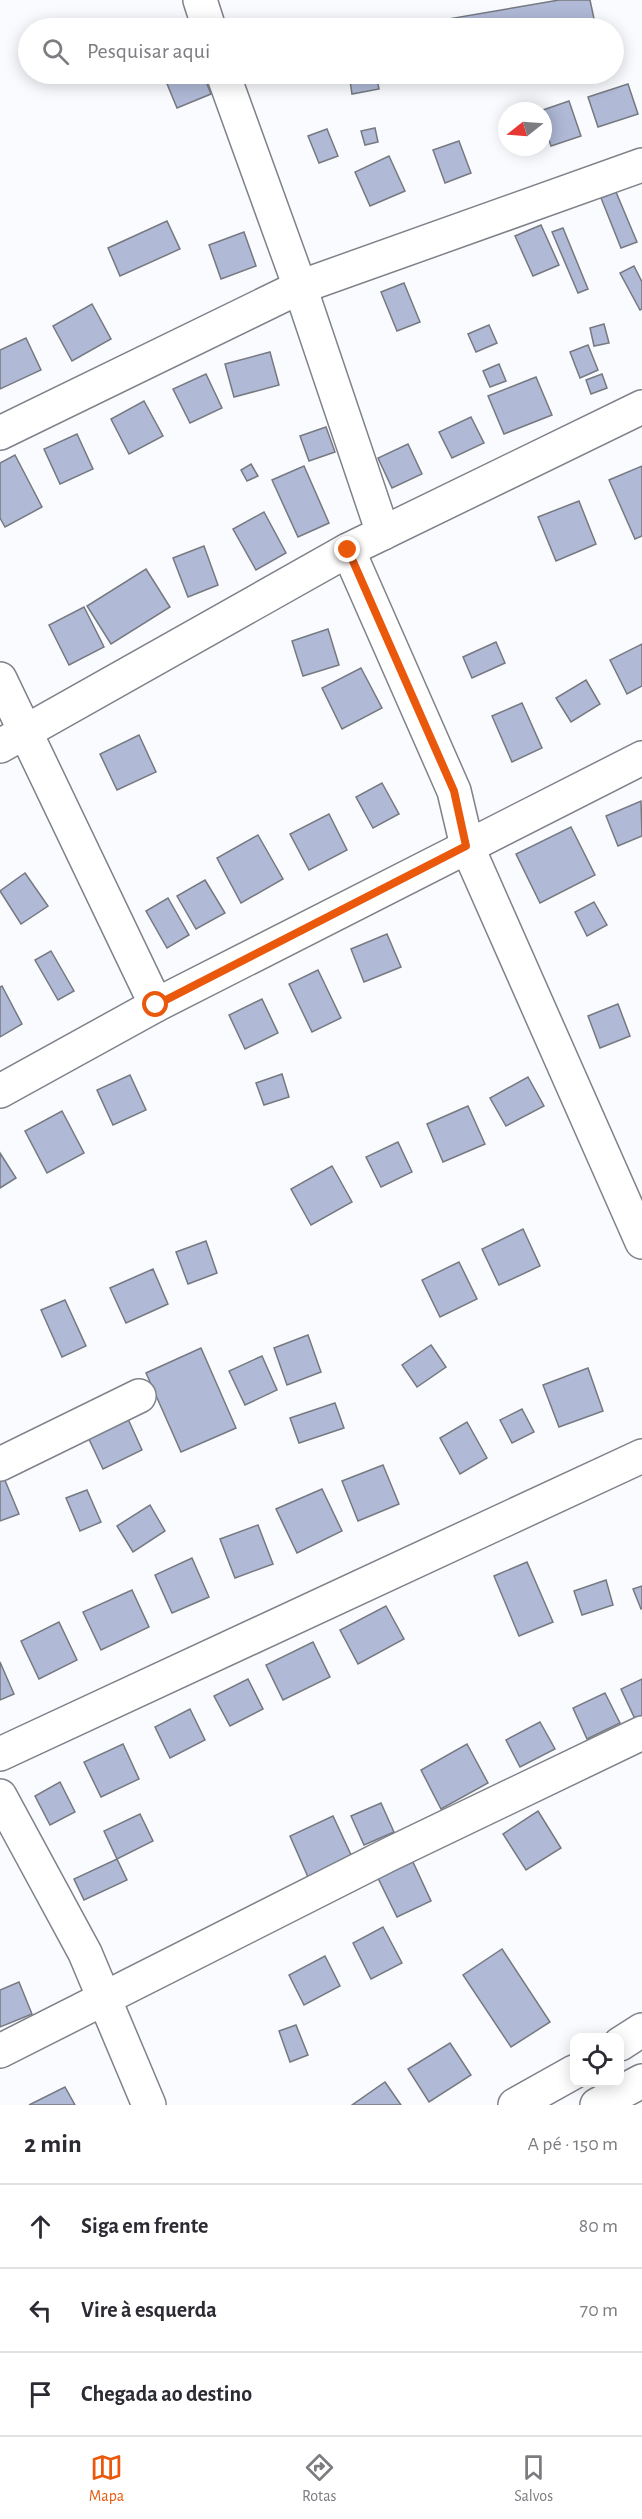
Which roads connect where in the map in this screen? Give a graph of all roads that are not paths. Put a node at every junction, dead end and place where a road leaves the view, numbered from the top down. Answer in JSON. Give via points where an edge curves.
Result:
{"nodes":[{"id":1,"x":200,"y":0,"type":"edge"},
{"id":2,"x":206,"y":18,"type":"edge"},
{"id":3,"x":227,"y":84,"type":"edge"},
{"id":4,"x":642,"y":165,"type":"edge"},
{"id":5,"x":300,"y":287,"type":"junction"},
{"id":6,"x":642,"y":407,"type":"edge"},
{"id":7,"x":0,"y":433,"type":"edge"},
{"id":8,"x":383,"y":533,"type":"junction"},
{"id":9,"x":348,"y":550,"type":"junction"},
{"id":10,"x":0,"y":679,"type":"edge"},
{"id":11,"x":13,"y":738,"type":"edge"},
{"id":12,"x":642,"y":758,"type":"edge"},
{"id":13,"x":466,"y":846,"type":"junction"},
{"id":14,"x":156,"y":1005,"type":"junction"},
{"id":15,"x":0,"y":1091,"type":"edge"},
{"id":16,"x":642,"y":1242,"type":"edge"},
{"id":17,"x":139,"y":1396,"type":"dead end"},
{"id":18,"x":642,"y":1456,"type":"edge"},
{"id":19,"x":0,"y":1464,"type":"edge"},
{"id":20,"x":642,"y":1733,"type":"edge"},
{"id":21,"x":0,"y":1754,"type":"edge"},
{"id":22,"x":0,"y":1796,"type":"edge"},
{"id":23,"x":105,"y":1999,"type":"junction"},
{"id":24,"x":642,"y":2030,"type":"edge"},
{"id":25,"x":624,"y":2041,"type":"edge"},
{"id":26,"x":0,"y":2051,"type":"edge"},
{"id":27,"x":570,"y":2074,"type":"edge"},
{"id":28,"x":642,"y":2081,"type":"edge"},
{"id":29,"x":148,"y":2105,"type":"edge"},
{"id":30,"x":515,"y":2105,"type":"edge"},
{"id":31,"x":597,"y":2105,"type":"edge"}],
"edges":[{"from":1,"to":2,"type":"street"},
{"from":3,"to":5,"type":"street"},
{"from":4,"to":5,"type":"street"},
{"from":5,"to":7,"type":"street"},
{"from":5,"to":8,"type":"street"},
{"from":6,"to":8,"type":"street"},
{"from":8,"to":9,"type":"street"},
{"from":9,"to":11,"type":"street"},
{"from":9,"to":13,"type":"street","via":[[454,791]]},
{"from":10,"to":11,"type":"street"},
{"from":11,"to":14,"type":"street"},
{"from":12,"to":13,"type":"street"},
{"from":13,"to":14,"type":"street"},
{"from":13,"to":16,"type":"street"},
{"from":14,"to":15,"type":"street"},
{"from":17,"to":19,"type":"street"},
{"from":18,"to":21,"type":"street"},
{"from":20,"to":23,"type":"street","via":[[380,1859]]},
{"from":22,"to":23,"type":"street","via":[[85,1953]]},
{"from":23,"to":26,"type":"street"},
{"from":23,"to":29,"type":"street"},
{"from":24,"to":25,"type":"street"},
{"from":27,"to":30,"type":"street"},
{"from":28,"to":31,"type":"street"}]}
